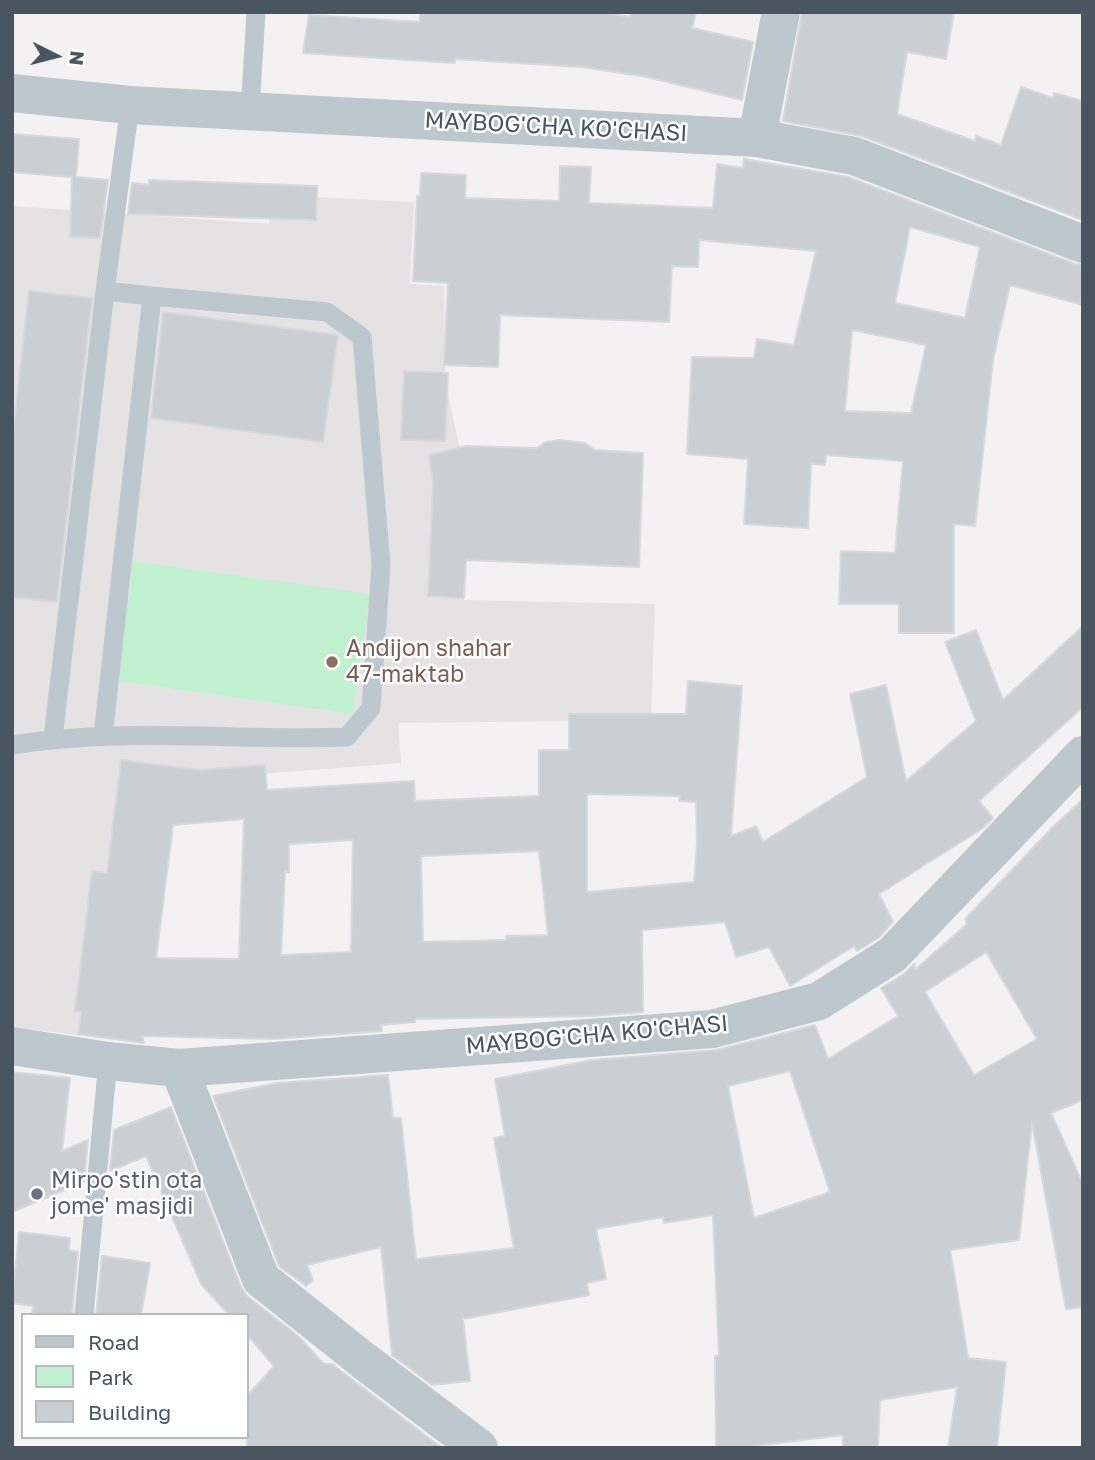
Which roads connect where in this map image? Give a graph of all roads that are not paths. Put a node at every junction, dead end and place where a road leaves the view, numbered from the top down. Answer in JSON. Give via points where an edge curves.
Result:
{"nodes":[{"id":1,"x":256,"y":12,"type":"edge"},
{"id":2,"x":780,"y":12,"type":"edge"},
{"id":3,"x":12,"y":93,"type":"edge"},
{"id":4,"x":130,"y":105,"type":"junction"},
{"id":5,"x":250,"y":111,"type":"junction"},
{"id":6,"x":757,"y":138,"type":"junction"},
{"id":7,"x":1083,"y":244,"type":"edge"},
{"id":8,"x":105,"y":291,"type":"junction"},
{"id":9,"x":152,"y":296,"type":"junction"},
{"id":10,"x":103,"y":736,"type":"junction"},
{"id":11,"x":53,"y":738,"type":"junction"},
{"id":12,"x":12,"y":745,"type":"edge"},
{"id":13,"x":1083,"y":755,"type":"edge"},
{"id":14,"x":12,"y":1046,"type":"edge"},
{"id":15,"x":108,"y":1061,"type":"junction"},
{"id":16,"x":179,"y":1068,"type":"junction"},
{"id":17,"x":84,"y":1313,"type":"edge"},
{"id":18,"x":479,"y":1448,"type":"edge"}],
"edges":[{"from":1,"to":5,"type":"lane"},
{"from":2,"to":6,"type":"street"},
{"from":3,"to":4,"type":"street","name":"MAYBOG'CHA KO'CHASI"},
{"from":4,"to":5,"type":"street","name":"MAYBOG'CHA KO'CHASI"},
{"from":4,"to":8,"type":"lane"},
{"from":5,"to":6,"type":"street","name":"MAYBOG'CHA KO'CHASI"},
{"from":6,"to":7,"type":"street","name":"MAYBOG'CHA KO'CHASI","via":[[854,156]]},
{"from":8,"to":9,"type":"lane"},
{"from":8,"to":11,"type":"lane"},
{"from":9,"to":10,"type":"lane"},
{"from":9,"to":10,"type":"lane","via":[[327,312],[362,337],[381,565],[371,708],[347,737]]},
{"from":10,"to":11,"type":"lane"},
{"from":11,"to":12,"type":"lane"},
{"from":13,"to":16,"type":"street","name":"MAYBOG'CHA KO'CHASI","via":[[892,955],[819,1001],[712,1029]]},
{"from":14,"to":15,"type":"street","name":"MAYBOG'CHA KO'CHASI"},
{"from":15,"to":16,"type":"street","name":"MAYBOG'CHA KO'CHASI"},
{"from":15,"to":17,"type":"lane"},
{"from":16,"to":18,"type":"street","via":[[261,1279]]}]}
